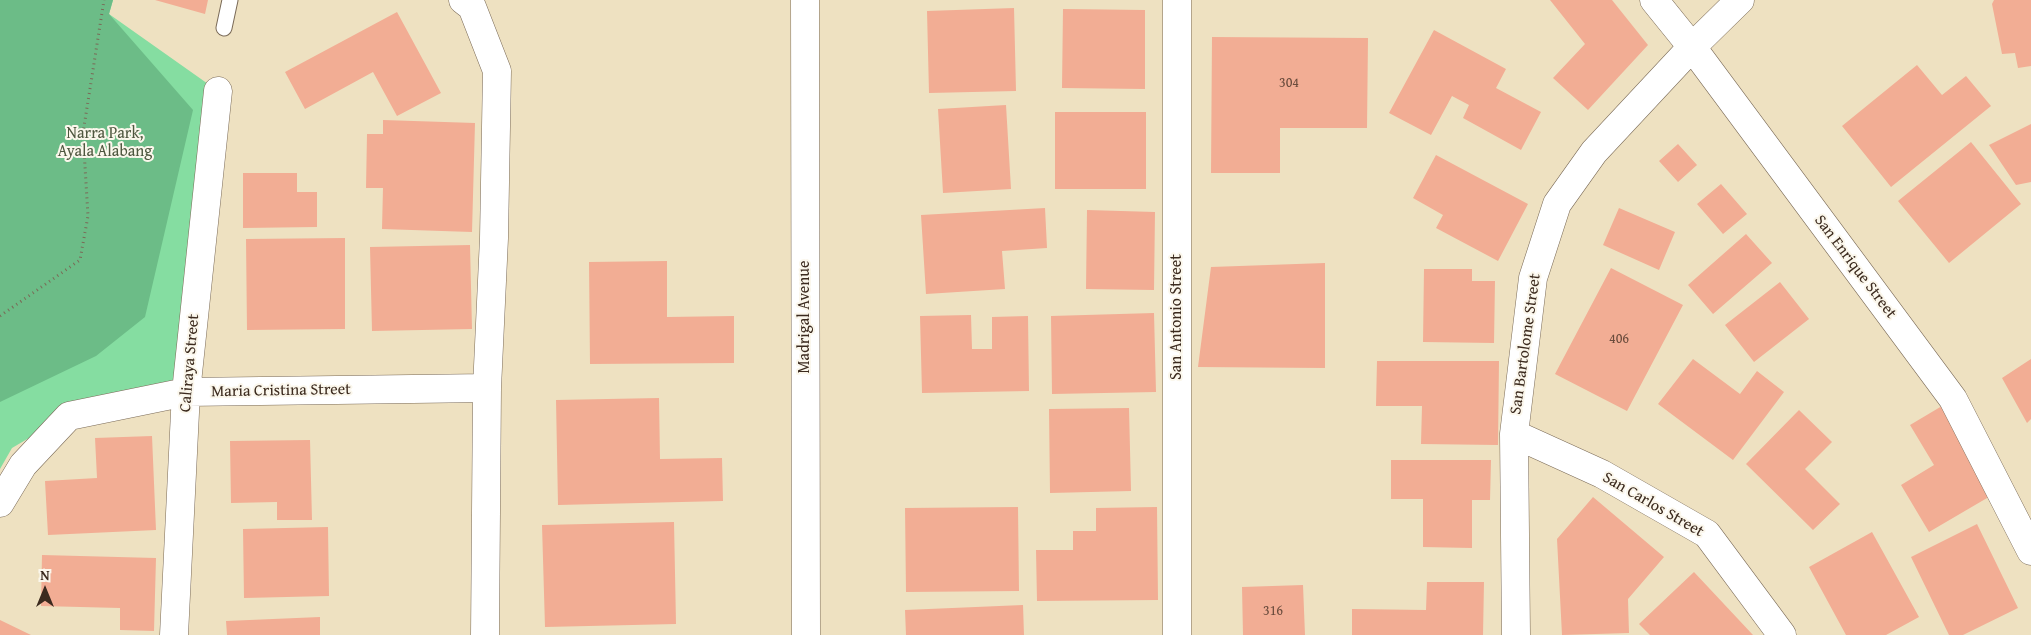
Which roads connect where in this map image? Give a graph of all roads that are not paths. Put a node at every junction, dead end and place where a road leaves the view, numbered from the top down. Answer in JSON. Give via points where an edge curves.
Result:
{"nodes":[{"id":1,"x":230,"y":0,"type":"edge"},
{"id":2,"x":463,"y":0,"type":"edge"},
{"id":3,"x":805,"y":0,"type":"edge"},
{"id":4,"x":1178,"y":0,"type":"edge"},
{"id":5,"x":1654,"y":0,"type":"edge"},
{"id":6,"x":1740,"y":0,"type":"edge"},
{"id":7,"x":224,"y":28,"type":"dead end"},
{"id":8,"x":1692,"y":47,"type":"junction"},
{"id":9,"x":218,"y":91,"type":"dead end"},
{"id":10,"x":487,"y":388,"type":"junction"},
{"id":11,"x":186,"y":392,"type":"junction"},
{"id":12,"x":1514,"y":434,"type":"junction"},
{"id":13,"x":0,"y":503,"type":"edge"},
{"id":14,"x":2031,"y":551,"type":"edge"},
{"id":15,"x":174,"y":635,"type":"edge"},
{"id":16,"x":486,"y":635,"type":"edge"},
{"id":17,"x":806,"y":635,"type":"edge"},
{"id":18,"x":1178,"y":635,"type":"edge"},
{"id":19,"x":1516,"y":635,"type":"edge"},
{"id":20,"x":1782,"y":635,"type":"edge"}],
"edges":[{"from":1,"to":7,"type":"lane"},
{"from":2,"to":10,"type":"street","via":[[472,7],[498,71]]},
{"from":3,"to":17,"type":"street","name":"Madrigal Avenue"},
{"from":4,"to":18,"type":"street","name":"San Antonio Street"},
{"from":5,"to":8,"type":"street","name":"San Enrique Street"},
{"from":6,"to":8,"type":"street","name":"San Bartolome Street"},
{"from":8,"to":12,"type":"street","name":"San Bartolome Street","via":[[1594,152],[1557,204],[1533,278]]},
{"from":8,"to":14,"type":"street","name":"San Enrique Street","via":[[1953,399]]},
{"from":9,"to":11,"type":"street","name":"Caliraya Street"},
{"from":10,"to":11,"type":"street","name":"Maria Cristina Street"},
{"from":10,"to":16,"type":"street"},
{"from":11,"to":13,"type":"street","name":"Maria Cristina Street","via":[[69,416],[23,465]]},
{"from":11,"to":15,"type":"street","name":"Caliraya Street"},
{"from":12,"to":19,"type":"street","name":"San Bartolome Street"},
{"from":12,"to":20,"type":"street","name":"San Carlos Street","via":[[1602,474],[1707,534]]}]}
